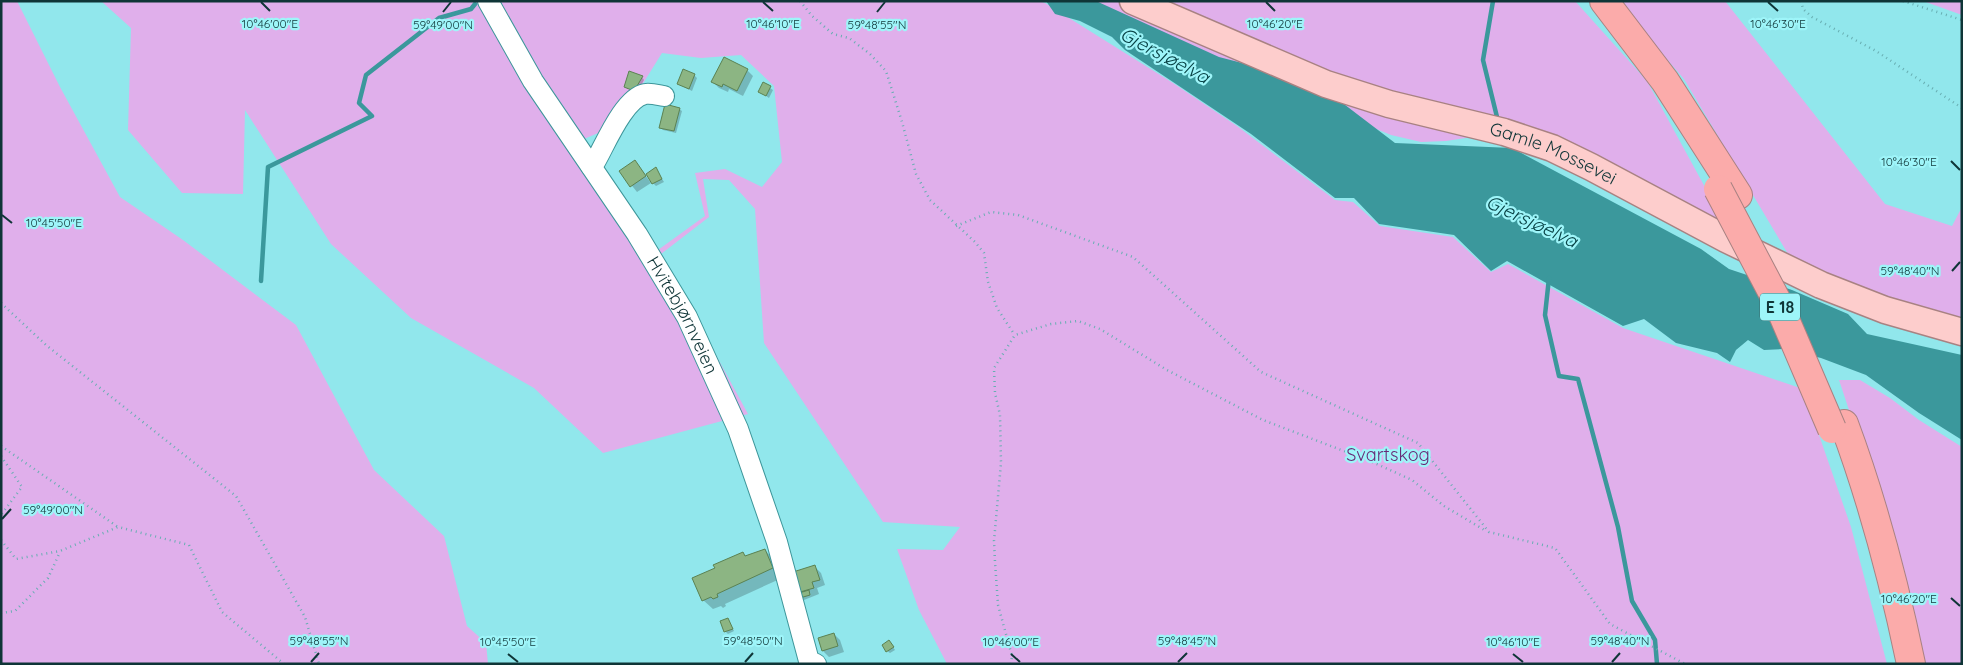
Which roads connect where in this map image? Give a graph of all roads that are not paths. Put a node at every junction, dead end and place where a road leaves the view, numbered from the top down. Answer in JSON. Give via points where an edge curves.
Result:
{"nodes":[{"id":1,"x":488,"y":1,"type":"edge"},
{"id":2,"x":1133,"y":1,"type":"edge"},
{"id":3,"x":1588,"y":1,"type":"edge"},
{"id":4,"x":1604,"y":1,"type":"edge"},
{"id":5,"x":664,"y":96,"type":"dead end"},
{"id":6,"x":591,"y":166,"type":"junction"},
{"id":7,"x":1728,"y":192,"type":"junction"},
{"id":8,"x":1962,"y":332,"type":"edge"},
{"id":9,"x":1838,"y":427,"type":"junction"},
{"id":10,"x":813,"y":662,"type":"edge"},
{"id":11,"x":1898,"y":664,"type":"edge"},
{"id":12,"x":1911,"y":664,"type":"edge"}],
"edges":[{"from":1,"to":6,"type":"street","name":"Hvitebjørnveien","via":[[533,82]]},
{"from":2,"to":8,"type":"main road","name":"Gamle Mossevei","via":[[1335,87],[1552,148],[1821,285],[1885,310]]},
{"from":3,"to":7,"type":"highway","number":"E 18"},
{"from":4,"to":7,"type":"highway","number":"E 18","via":[[1666,81]]},
{"from":5,"to":6,"type":"street","via":[[645,94],[630,102]]},
{"from":6,"to":10,"type":"street","name":"Hvitebjørnveien","via":[[687,317],[738,429],[777,542]]},
{"from":7,"to":9,"type":"highway","number":"E 18","bridge":true},
{"from":9,"to":11,"type":"highway","number":"E 18","via":[[1884,598]]},
{"from":9,"to":12,"type":"highway","number":"E 18","via":[[1858,461],[1897,597]]}]}
